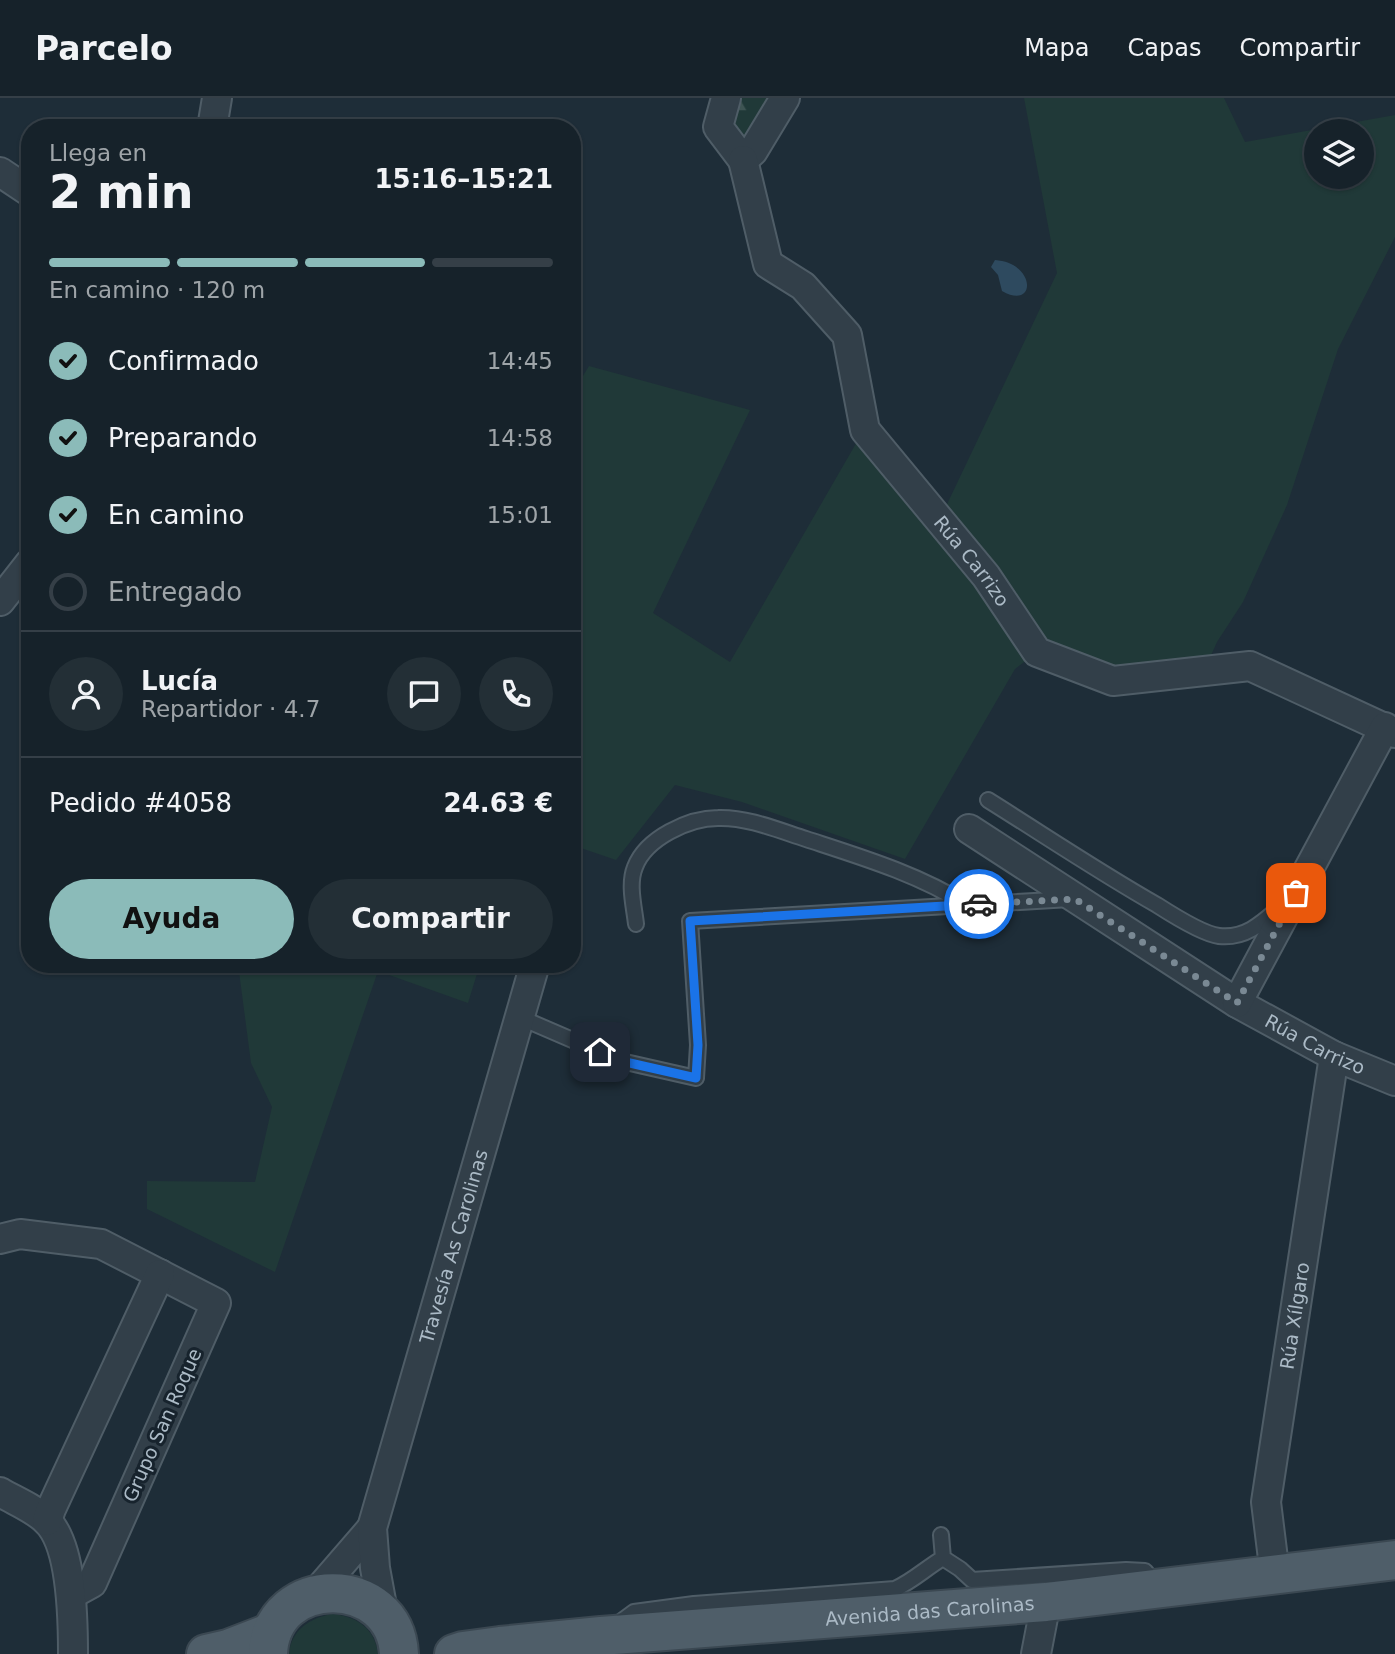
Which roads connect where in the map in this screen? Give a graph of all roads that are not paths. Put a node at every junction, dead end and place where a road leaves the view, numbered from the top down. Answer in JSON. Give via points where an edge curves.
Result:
{"nodes":[{"id":1,"x":217,"y":98,"type":"edge"},
{"id":2,"x":726,"y":98,"type":"edge"},
{"id":3,"x":785,"y":98,"type":"edge"},
{"id":4,"x":214,"y":119,"type":"edge"},
{"id":5,"x":743,"y":160,"type":"junction"},
{"id":6,"x":0,"y":173,"type":"edge"},
{"id":7,"x":21,"y":186,"type":"edge"},
{"id":8,"x":21,"y":574,"type":"edge"},
{"id":9,"x":0,"y":601,"type":"edge"},
{"id":10,"x":1390,"y":730,"type":"edge"},
{"id":11,"x":988,"y":800,"type":"dead end"},
{"id":12,"x":969,"y":829,"type":"dead end"},
{"id":13,"x":1296,"y":893,"type":"junction"},
{"id":14,"x":1075,"y":899,"type":"junction"},
{"id":15,"x":967,"y":905,"type":"junction"},
{"id":16,"x":636,"y":925,"type":"dead end"},
{"id":17,"x":532,"y":973,"type":"edge"},
{"id":18,"x":1237,"y":1003,"type":"junction"},
{"id":19,"x":519,"y":1017,"type":"junction"},
{"id":20,"x":1334,"y":1056,"type":"junction"},
{"id":21,"x":1395,"y":1081,"type":"edge"},
{"id":22,"x":0,"y":1239,"type":"edge"},
{"id":23,"x":160,"y":1274,"type":"junction"},
{"id":24,"x":0,"y":1492,"type":"edge"},
{"id":25,"x":47,"y":1521,"type":"junction"},
{"id":26,"x":372,"y":1528,"type":"junction"},
{"id":27,"x":941,"y":1535,"type":"dead end"},
{"id":28,"x":943,"y":1558,"type":"junction"},
{"id":29,"x":1395,"y":1560,"type":"edge"},
{"id":30,"x":1275,"y":1575,"type":"junction"},
{"id":31,"x":1161,"y":1589,"type":"junction"},
{"id":32,"x":72,"y":1594,"type":"junction"},
{"id":33,"x":315,"y":1594,"type":"junction"},
{"id":34,"x":1046,"y":1602,"type":"junction"},
{"id":35,"x":392,"y":1633,"type":"edge"},
{"id":36,"x":601,"y":1636,"type":"junction"},
{"id":37,"x":270,"y":1643,"type":"edge"},
{"id":38,"x":458,"y":1652,"type":"edge"},
{"id":39,"x":73,"y":1654,"type":"edge"},
{"id":40,"x":206,"y":1654,"type":"edge"},
{"id":41,"x":1036,"y":1654,"type":"edge"}],
"edges":[{"from":1,"to":4,"type":"street"},
{"from":2,"to":5,"type":"street","via":[[718,127]]},
{"from":3,"to":5,"type":"street"},
{"from":5,"to":10,"type":"street","name":"Rúa Carrizo","via":[[768,264],[803,286],[847,335],[864,430],[986,576],[1037,652],[1113,681],[1250,666]]},
{"from":6,"to":7,"type":"street"},
{"from":8,"to":9,"type":"street"},
{"from":10,"to":13,"type":"street","name":"Rúa Carrizo"},
{"from":11,"to":13,"type":"lane","via":[[1120,884],[1216,936],[1255,929]]},
{"from":12,"to":14,"type":"street","name":"Rúa Carrizo"},
{"from":13,"to":18,"type":"street","name":"Rúa Carrizo"},
{"from":14,"to":15,"type":"lane"},
{"from":14,"to":18,"type":"street","name":"Rúa Carrizo"},
{"from":15,"to":16,"type":"lane","via":[[937,886],[856,855],[763,825],[720,817],[694,820],[652,844],[635,866],[631,883]]},
{"from":15,"to":19,"type":"lane","via":[[690,921],[696,1078],[621,1061]]},
{"from":17,"to":19,"type":"street","name":"Travesía As Carolinas"},
{"from":18,"to":20,"type":"street","name":"Rúa Carrizo"},
{"from":19,"to":26,"type":"street","name":"Travesía As Carolinas"},
{"from":20,"to":21,"type":"street","name":"Rúa Carrizo"},
{"from":20,"to":30,"type":"street","name":"Rúa Xílgaro","via":[[1266,1502]]},
{"from":22,"to":23,"type":"street","name":"Grupo San Roque","via":[[20,1234],[101,1244]]},
{"from":23,"to":25,"type":"street"},
{"from":23,"to":32,"type":"street","name":"Grupo San Roque","via":[[216,1303],[92,1583]]},
{"from":24,"to":25,"type":"street"},
{"from":25,"to":32,"type":"street","via":[[58,1536]]},
{"from":26,"to":33,"type":"street"},
{"from":26,"to":35,"type":"street","via":[[375,1568]]},
{"from":27,"to":28,"type":"lane"},
{"from":28,"to":31,"type":"lane","via":[[972,1580],[1126,1570],[1145,1571]]},
{"from":28,"to":36,"type":"lane","via":[[895,1589],[634,1612]]},
{"from":29,"to":30,"type":"main road","name":"Avenida das Carolinas"},
{"from":30,"to":31,"type":"main road","name":"Avenida das Carolinas"},
{"from":31,"to":34,"type":"main road","name":"Avenida das Carolinas"},
{"from":32,"to":39,"type":"street"},
{"from":33,"to":35,"type":"main road","via":[[355,1596],[372,1605]]},
{"from":33,"to":37,"type":"main road","via":[[282,1616]]},
{"from":34,"to":36,"type":"main road","name":"Avenida das Carolinas"},
{"from":34,"to":41,"type":"street"},
{"from":35,"to":38,"type":"main road"},
{"from":36,"to":38,"type":"main road","name":"Avenida das Carolinas"},
{"from":37,"to":40,"type":"main road"}]}
